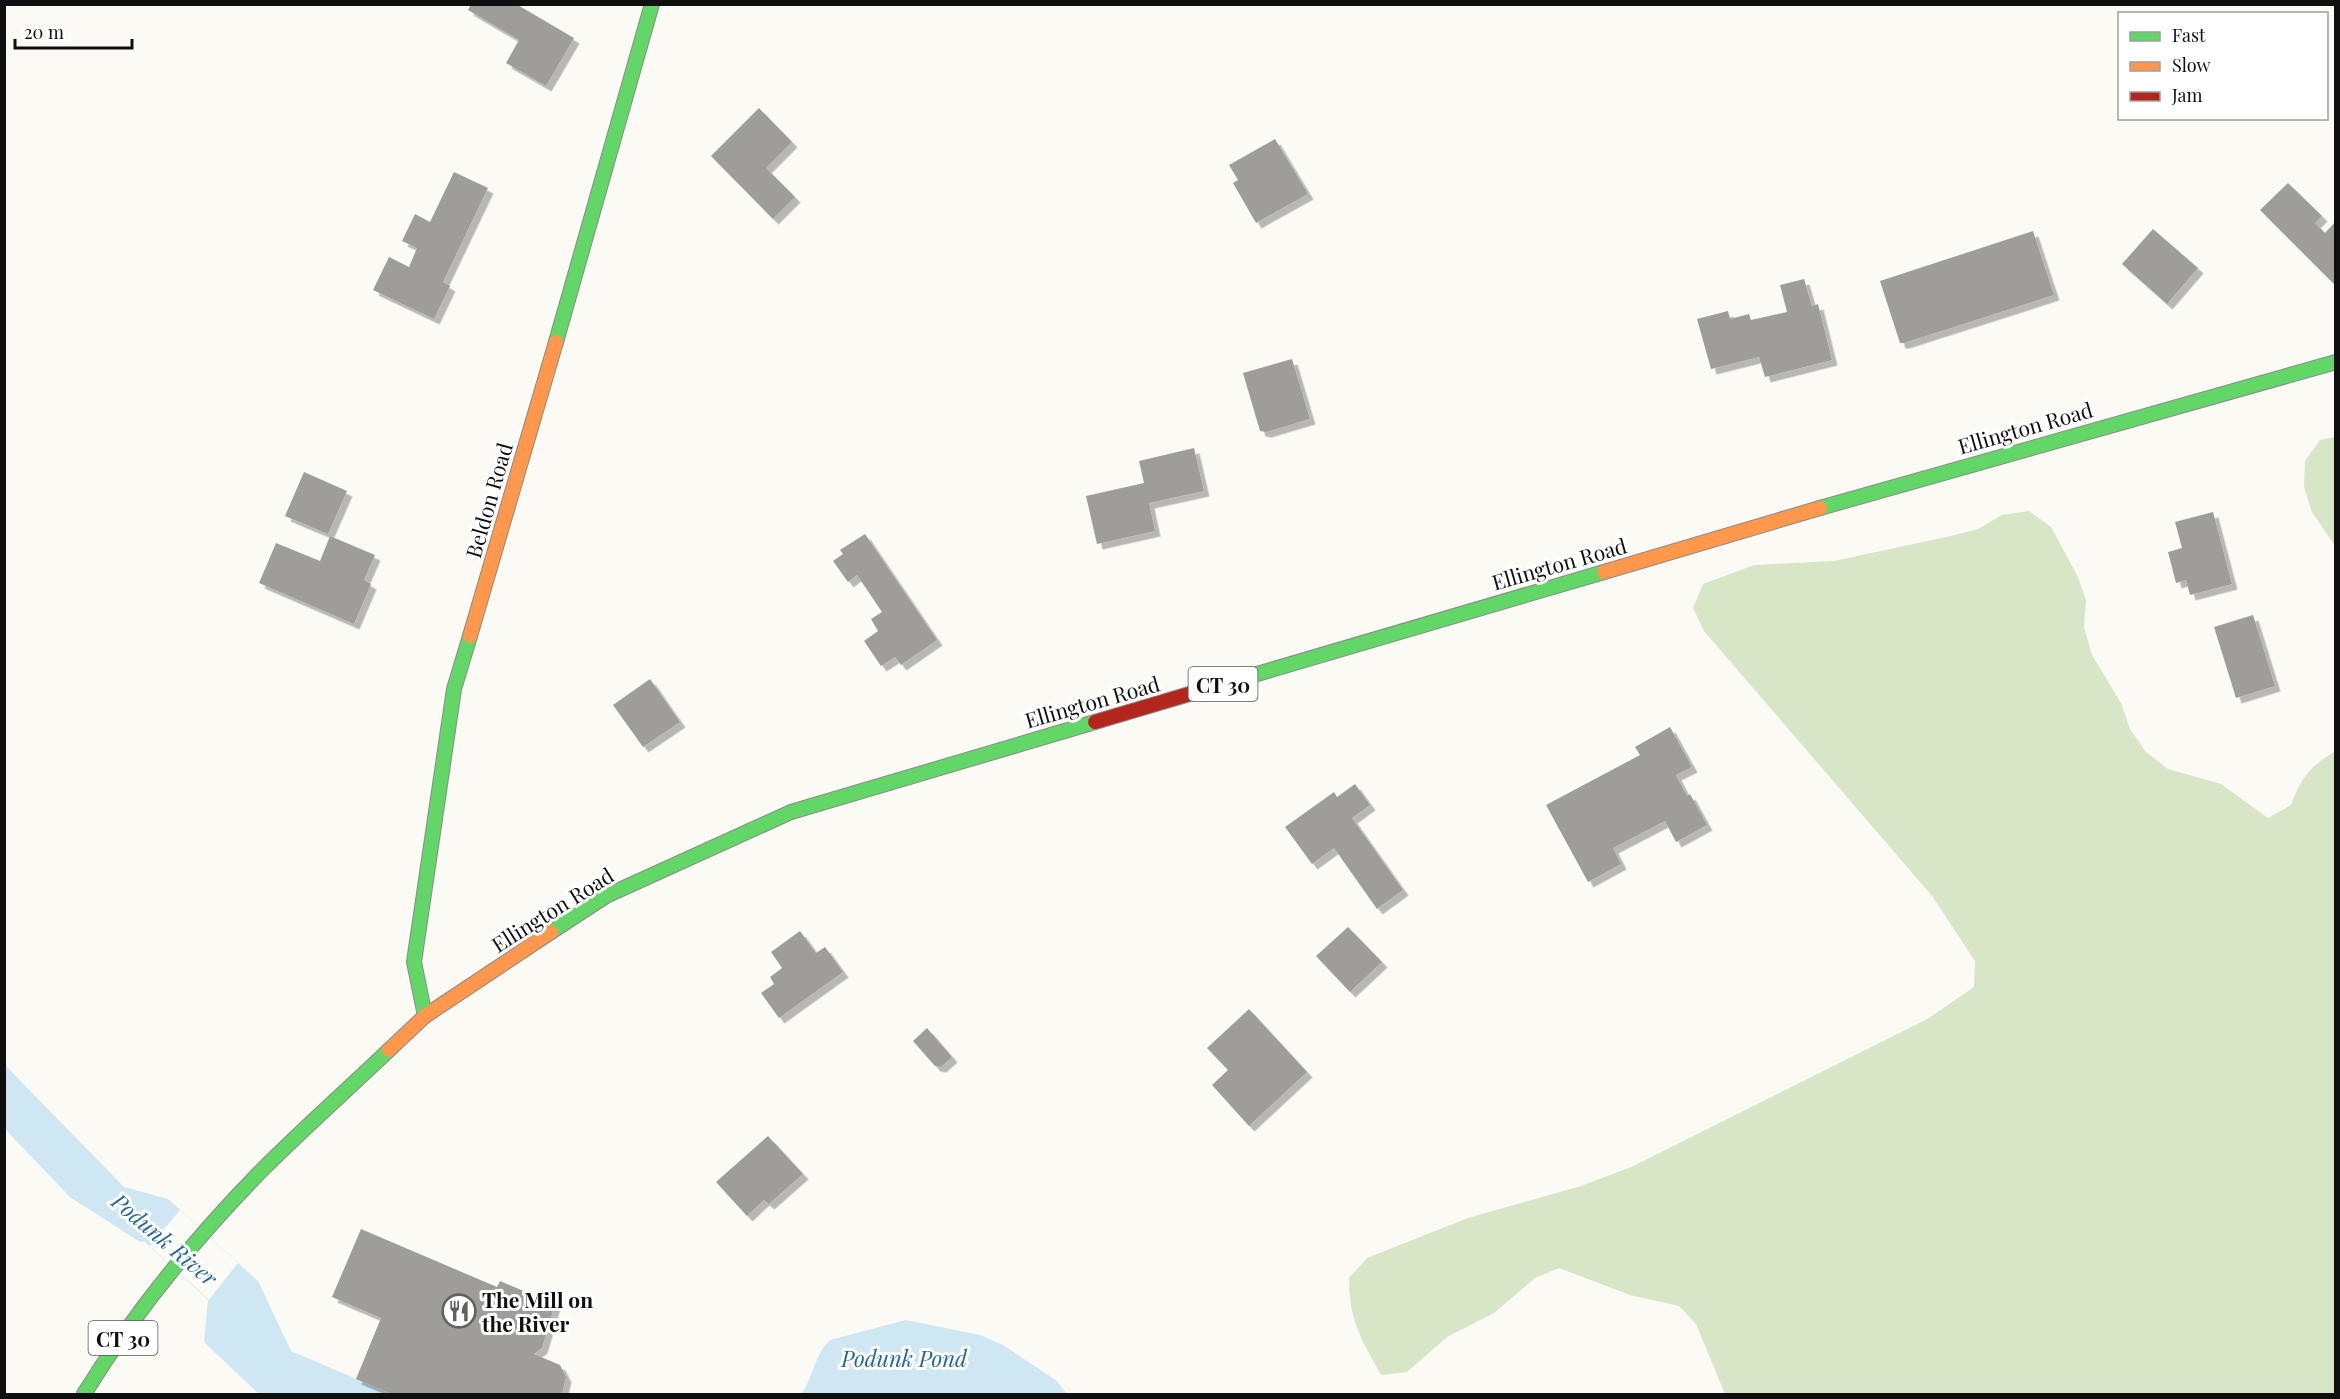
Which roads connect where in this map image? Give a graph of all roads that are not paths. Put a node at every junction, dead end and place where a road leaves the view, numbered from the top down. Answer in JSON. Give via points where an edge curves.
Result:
{"nodes":[{"id":1,"x":652,"y":4,"type":"edge"},
{"id":2,"x":2336,"y":362,"type":"edge"},
{"id":3,"x":425,"y":1016,"type":"junction"},
{"id":4,"x":84,"y":1395,"type":"edge"}],
"edges":[{"from":1,"to":3,"type":"main road","name":"Beldon Road","via":[[454,689],[414,962]]},
{"from":2,"to":3,"type":"main road","name":"Ellington Road","number":"CT 30","via":[[1833,504],[791,812],[606,896]]},
{"from":3,"to":4,"type":"main road","name":"Ellington Road","number":"CT 30","via":[[250,1182],[164,1282]]}]}
